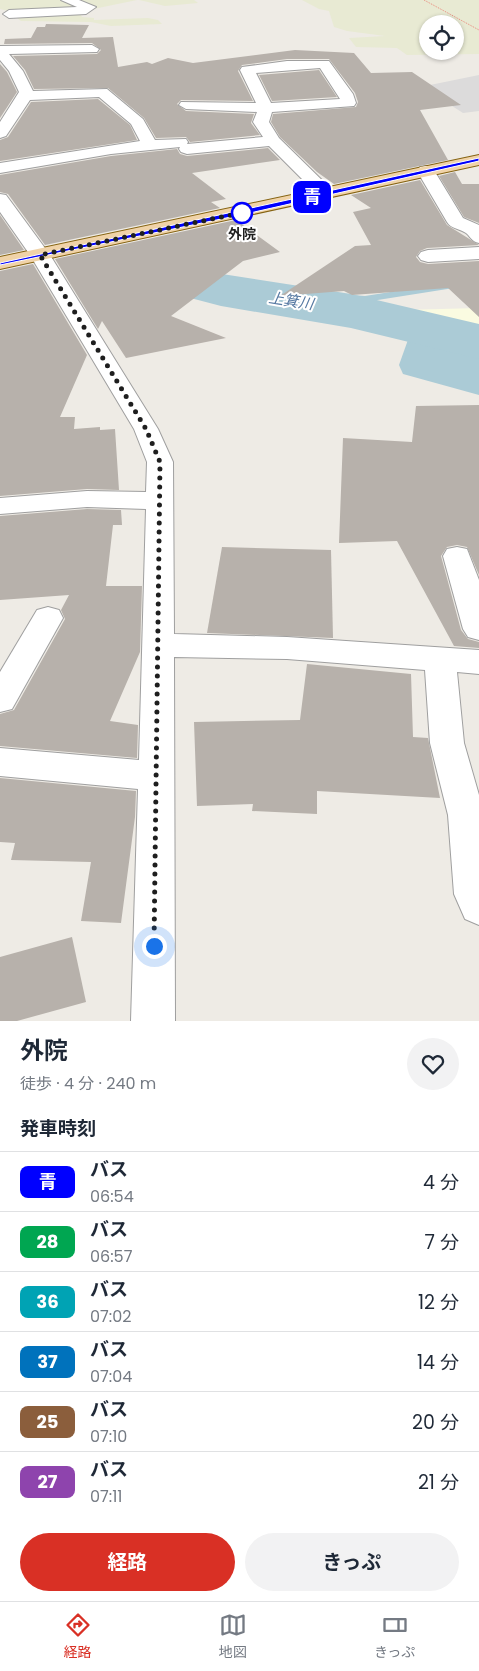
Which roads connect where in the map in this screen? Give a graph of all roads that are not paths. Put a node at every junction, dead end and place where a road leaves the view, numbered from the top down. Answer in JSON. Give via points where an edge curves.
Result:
{"nodes":[{"id":1,"x":67,"y":0,"type":"edge"},
{"id":2,"x":7,"y":18,"type":"edge"},
{"id":3,"x":92,"y":49,"type":"dead end"},
{"id":4,"x":2,"y":56,"type":"edge"},
{"id":5,"x":24,"y":96,"type":"junction"},
{"id":6,"x":186,"y":105,"type":"dead end"},
{"id":7,"x":266,"y":108,"type":"junction"},
{"id":8,"x":2,"y":128,"type":"edge"},
{"id":9,"x":273,"y":141,"type":"junction"},
{"id":10,"x":150,"y":145,"type":"junction"},
{"id":11,"x":479,"y":160,"type":"edge"},
{"id":12,"x":0,"y":168,"type":"edge"},
{"id":13,"x":426,"y":171,"type":"junction"},
{"id":14,"x":326,"y":193,"type":"junction"},
{"id":15,"x":0,"y":199,"type":"edge"},
{"id":16,"x":479,"y":221,"type":"edge"},
{"id":17,"x":448,"y":223,"type":"junction"},
{"id":18,"x":479,"y":237,"type":"edge"},
{"id":19,"x":479,"y":253,"type":"edge"},
{"id":20,"x":40,"y":255,"type":"junction"},
{"id":21,"x":428,"y":256,"type":"dead end"},
{"id":22,"x":0,"y":263,"type":"edge"},
{"id":23,"x":159,"y":500,"type":"junction"},
{"id":24,"x":0,"y":506,"type":"edge"},
{"id":25,"x":457,"y":556,"type":"dead end"},
{"id":26,"x":48,"y":618,"type":"dead end"},
{"id":27,"x":479,"y":629,"type":"edge"},
{"id":28,"x":157,"y":645,"type":"junction"},
{"id":29,"x":440,"y":659,"type":"junction"},
{"id":30,"x":479,"y":662,"type":"edge"},
{"id":31,"x":0,"y":700,"type":"edge"},
{"id":32,"x":0,"y":762,"type":"edge"},
{"id":33,"x":156,"y":776,"type":"junction"},
{"id":34,"x":473,"y":827,"type":"edge"},
{"id":35,"x":479,"y":907,"type":"edge"},
{"id":36,"x":153,"y":1021,"type":"edge"}],
"edges":[{"from":1,"to":2,"type":"street","via":[[90,7]]},
{"from":3,"to":4,"type":"street"},
{"from":4,"to":5,"type":"street","via":[[22,79]]},
{"from":5,"to":8,"type":"street"},
{"from":5,"to":10,"type":"street","via":[[102,92],[138,122]]},
{"from":6,"to":7,"type":"street"},
{"from":7,"to":7,"type":"street","via":[[247,70],[324,64],[349,103]]},
{"from":7,"to":9,"type":"street","via":[[261,122]]},
{"from":9,"to":10,"type":"street"},
{"from":9,"to":14,"type":"street"},
{"from":10,"to":12,"type":"street"},
{"from":11,"to":13,"type":"main road"},
{"from":13,"to":14,"type":"main road"},
{"from":13,"to":17,"type":"street"},
{"from":14,"to":20,"type":"main road"},
{"from":15,"to":20,"type":"street"},
{"from":16,"to":17,"type":"street"},
{"from":17,"to":18,"type":"street","via":[[473,229]]},
{"from":19,"to":21,"type":"street"},
{"from":20,"to":22,"type":"main road"},
{"from":20,"to":23,"type":"street","via":[[146,429],[160,462]]},
{"from":23,"to":24,"type":"street","via":[[87,499]]},
{"from":23,"to":28,"type":"street"},
{"from":25,"to":27,"type":"street"},
{"from":26,"to":31,"type":"street"},
{"from":28,"to":29,"type":"street","via":[[287,648]]},
{"from":28,"to":33,"type":"street"},
{"from":29,"to":30,"type":"street"},
{"from":29,"to":34,"type":"street","via":[[447,742],[466,815]]},
{"from":32,"to":33,"type":"street"},
{"from":33,"to":36,"type":"street"},
{"from":34,"to":35,"type":"street","via":[[474,894]]}]}
